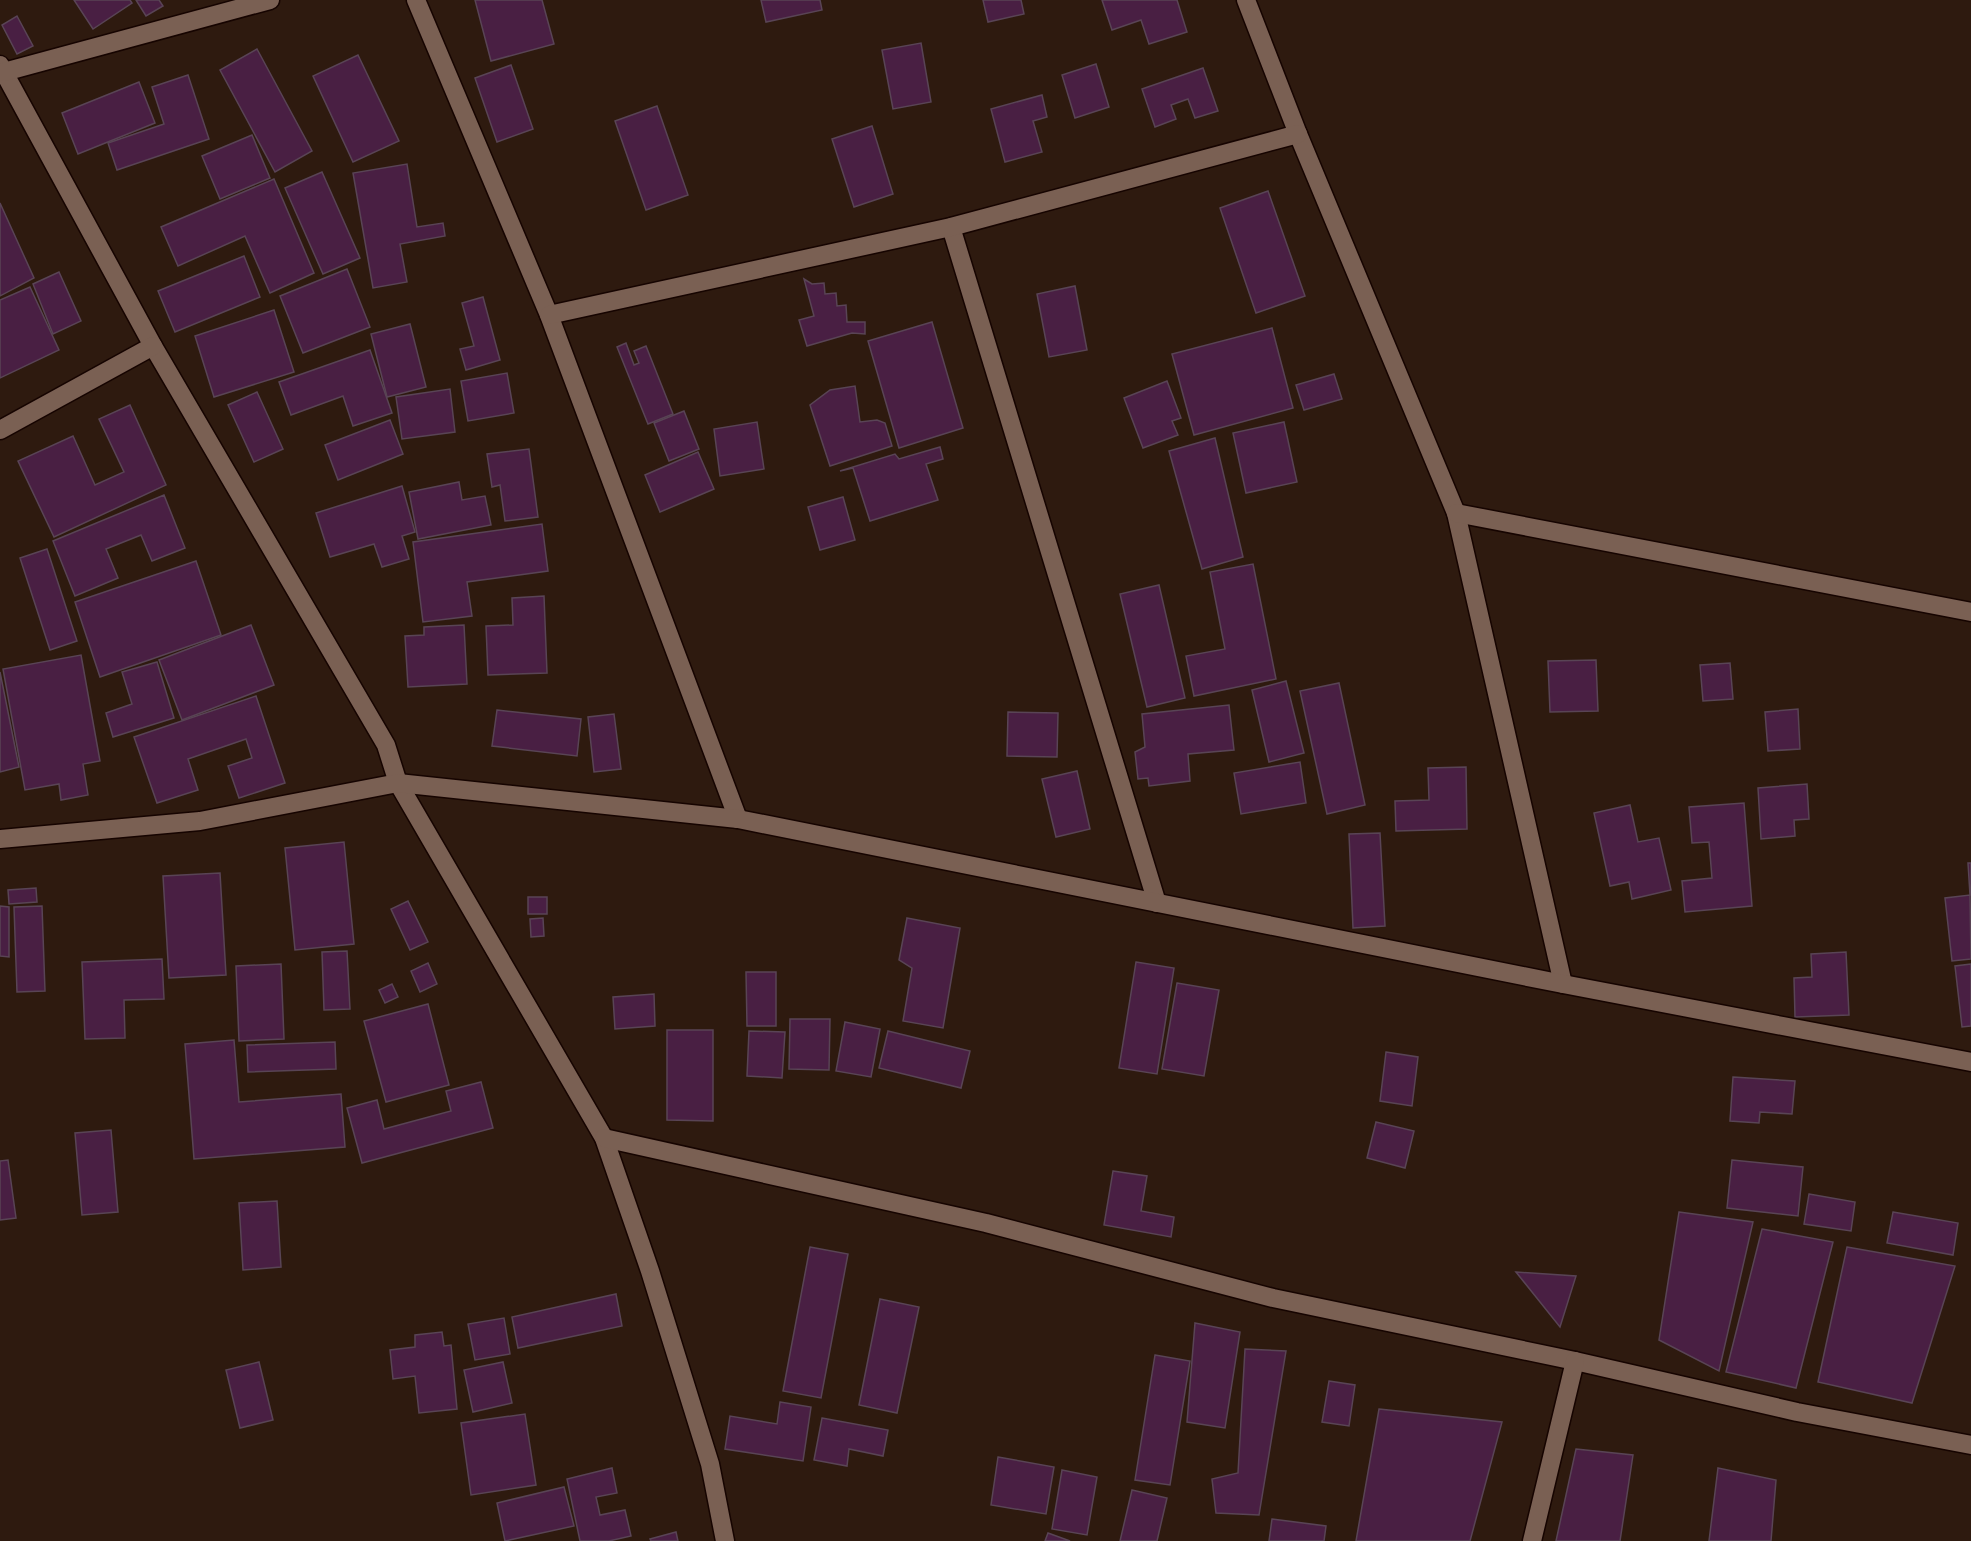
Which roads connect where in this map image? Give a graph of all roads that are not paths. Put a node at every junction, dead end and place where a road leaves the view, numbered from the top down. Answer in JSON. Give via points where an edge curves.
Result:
{"nodes":[{"id":1,"x":270,"y":0,"type":"edge"},
{"id":2,"x":416,"y":0,"type":"edge"},
{"id":3,"x":1246,"y":0,"type":"edge"},
{"id":4,"x":2,"y":69,"type":"edge"},
{"id":5,"x":1298,"y":134,"type":"junction"},
{"id":6,"x":951,"y":227,"type":"junction"},
{"id":7,"x":549,"y":315,"type":"junction"},
{"id":8,"x":153,"y":345,"type":"junction"},
{"id":9,"x":0,"y":430,"type":"edge"},
{"id":10,"x":1456,"y":513,"type":"junction"},
{"id":11,"x":1971,"y":612,"type":"edge"},
{"id":12,"x":398,"y":783,"type":"junction"},
{"id":13,"x":738,"y":819,"type":"junction"},
{"id":14,"x":0,"y":839,"type":"edge"},
{"id":15,"x":1157,"y":903,"type":"junction"},
{"id":16,"x":1563,"y":984,"type":"junction"},
{"id":17,"x":1971,"y":1062,"type":"edge"},
{"id":18,"x":604,"y":1138,"type":"junction"},
{"id":19,"x":1575,"y":1361,"type":"junction"},
{"id":20,"x":1971,"y":1445,"type":"edge"},
{"id":21,"x":725,"y":1541,"type":"edge"},
{"id":22,"x":1532,"y":1541,"type":"edge"}],
"edges":[{"from":1,"to":4,"type":"street"},
{"from":2,"to":7,"type":"street"},
{"from":3,"to":5,"type":"street"},
{"from":4,"to":8,"type":"street"},
{"from":5,"to":6,"type":"street"},
{"from":5,"to":10,"type":"street"},
{"from":6,"to":7,"type":"street"},
{"from":6,"to":15,"type":"street"},
{"from":7,"to":13,"type":"street"},
{"from":8,"to":9,"type":"street"},
{"from":8,"to":12,"type":"street","via":[[386,745]]},
{"from":10,"to":11,"type":"street"},
{"from":10,"to":16,"type":"street"},
{"from":12,"to":13,"type":"street"},
{"from":12,"to":14,"type":"street","via":[[200,821]]},
{"from":12,"to":18,"type":"street"},
{"from":13,"to":15,"type":"street"},
{"from":15,"to":16,"type":"street"},
{"from":16,"to":17,"type":"street"},
{"from":18,"to":19,"type":"street","via":[[986,1223],[1274,1298]]},
{"from":18,"to":21,"type":"street","via":[[710,1464]]},
{"from":19,"to":20,"type":"street","via":[[1797,1412]]},
{"from":19,"to":22,"type":"street"}]}
